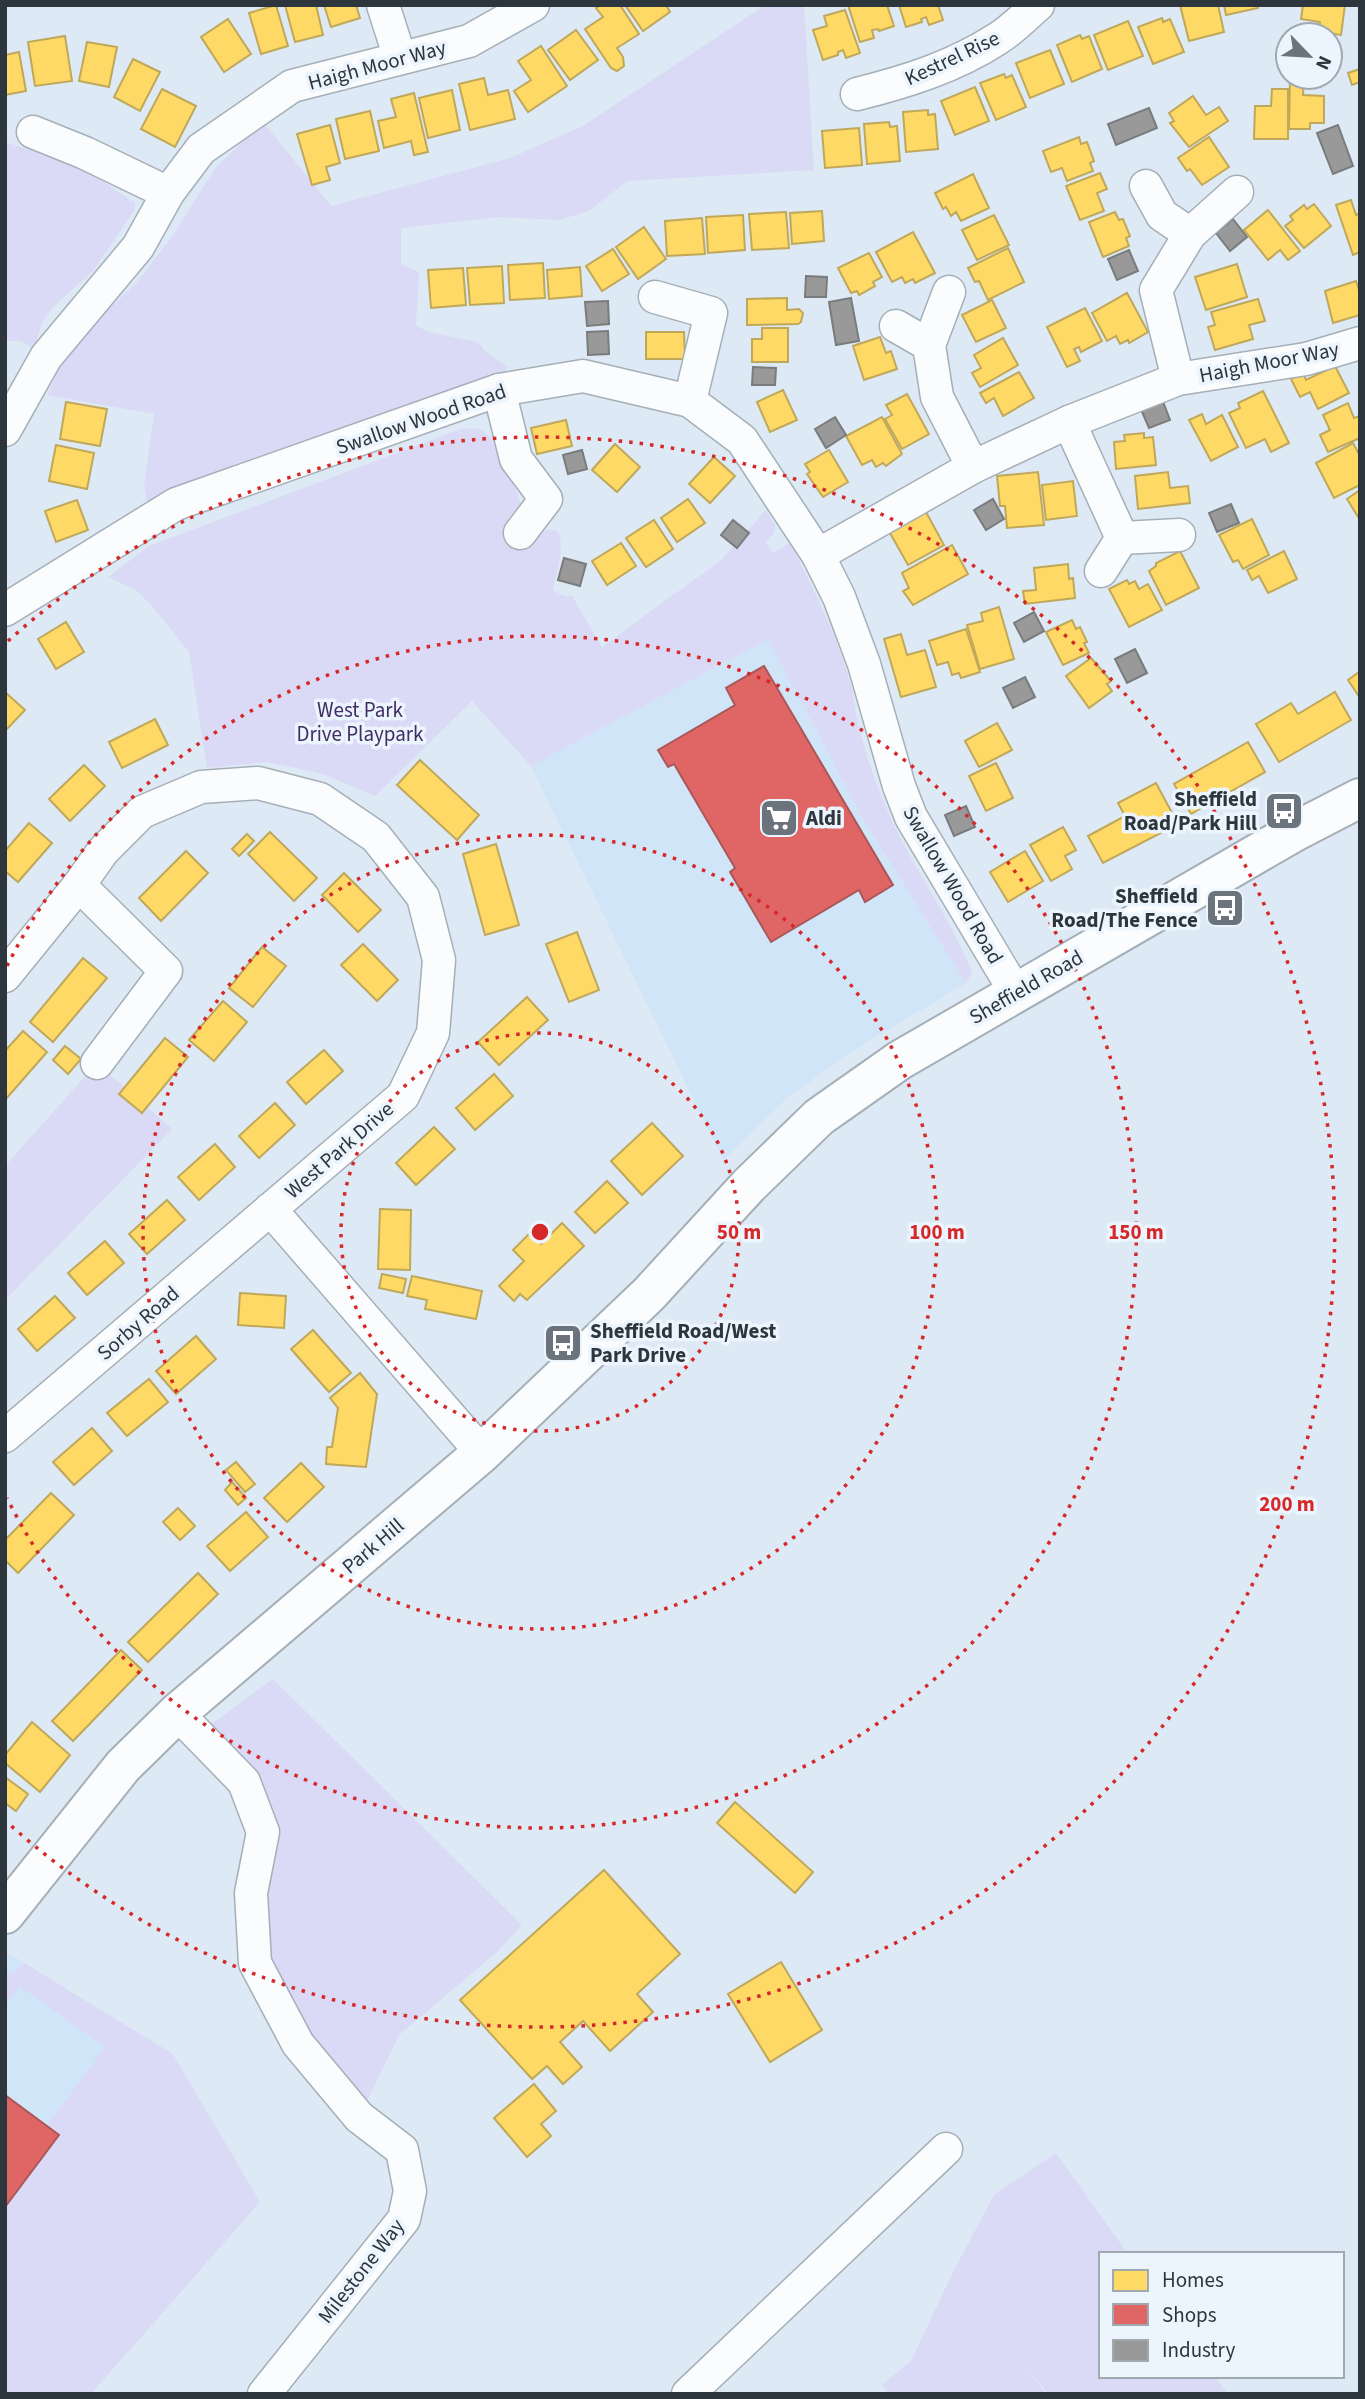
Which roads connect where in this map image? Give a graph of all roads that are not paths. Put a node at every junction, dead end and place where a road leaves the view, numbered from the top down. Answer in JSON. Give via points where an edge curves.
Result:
{"nodes":[{"id":1,"x":383,"y":5,"type":"edge"},
{"id":2,"x":533,"y":5,"type":"edge"},
{"id":3,"x":1038,"y":5,"type":"edge"},
{"id":4,"x":400,"y":58,"type":"junction"},
{"id":5,"x":857,"y":94,"type":"dead end"},
{"id":6,"x":33,"y":132,"type":"dead end"},
{"id":7,"x":1146,"y":186,"type":"dead end"},
{"id":8,"x":1237,"y":192,"type":"dead end"},
{"id":9,"x":168,"y":194,"type":"junction"},
{"id":10,"x":1190,"y":234,"type":"junction"},
{"id":11,"x":949,"y":292,"type":"dead end"},
{"id":12,"x":655,"y":297,"type":"dead end"},
{"id":13,"x":896,"y":326,"type":"dead end"},
{"id":14,"x":1360,"y":344,"type":"edge"},
{"id":15,"x":929,"y":345,"type":"junction"},
{"id":16,"x":1178,"y":379,"type":"junction"},
{"id":17,"x":499,"y":390,"type":"junction"},
{"id":18,"x":690,"y":401,"type":"junction"},
{"id":19,"x":1069,"y":422,"type":"junction"},
{"id":20,"x":5,"y":430,"type":"edge"},
{"id":21,"x":972,"y":467,"type":"junction"},
{"id":22,"x":520,"y":533,"type":"dead end"},
{"id":23,"x":1179,"y":535,"type":"dead end"},
{"id":24,"x":1122,"y":538,"type":"junction"},
{"id":25,"x":818,"y":555,"type":"junction"},
{"id":26,"x":1101,"y":571,"type":"dead end"},
{"id":27,"x":9,"y":597,"type":"edge"},
{"id":28,"x":1360,"y":799,"type":"edge"},
{"id":29,"x":79,"y":885,"type":"junction"},
{"id":30,"x":5,"y":975,"type":"edge"},
{"id":31,"x":1016,"y":993,"type":"junction"},
{"id":32,"x":97,"y":1063,"type":"dead end"},
{"id":33,"x":749,"y":1185,"type":"joint"},
{"id":34,"x":270,"y":1209,"type":"junction"},
{"id":35,"x":5,"y":1436,"type":"edge"},
{"id":36,"x":482,"y":1453,"type":"junction"},
{"id":37,"x":177,"y":1713,"type":"junction"},
{"id":38,"x":5,"y":1914,"type":"edge"},
{"id":39,"x":946,"y":2149,"type":"dead end"},
{"id":40,"x":264,"y":2394,"type":"edge"},
{"id":41,"x":688,"y":2394,"type":"edge"}],
"edges":[{"from":1,"to":4,"type":"street"},
{"from":2,"to":4,"type":"street","name":"Haigh Moor Way","via":[[469,41]]},
{"from":3,"to":5,"type":"street","name":"Kestrel Rise","via":[[997,39],[968,54],[913,80]]},
{"from":4,"to":9,"type":"street","name":"Haigh Moor Way","via":[[292,86],[201,149]]},
{"from":6,"to":9,"type":"street"},
{"from":7,"to":10,"type":"street","via":[[1161,215]]},
{"from":8,"to":10,"type":"street","name":"Haigh Moor Way"},
{"from":9,"to":20,"type":"street","name":"Haigh Moor Way","via":[[138,247],[46,357]]},
{"from":10,"to":16,"type":"street","name":"Haigh Moor Way","via":[[1156,290]]},
{"from":11,"to":15,"type":"street"},
{"from":12,"to":18,"type":"street","via":[[711,313]]},
{"from":13,"to":15,"type":"street"},
{"from":14,"to":16,"type":"street","name":"Haigh Moor Way","via":[[1306,359]]},
{"from":15,"to":21,"type":"street","via":[[937,397]]},
{"from":16,"to":19,"type":"street","name":"Haigh Moor Way"},
{"from":17,"to":18,"type":"street","name":"Swallow Wood Road","via":[[583,376]]},
{"from":17,"to":22,"type":"street","via":[[516,459],[546,499]]},
{"from":17,"to":27,"type":"street","name":"Swallow Wood Road","via":[[176,503]]},
{"from":18,"to":25,"type":"street","name":"Swallow Wood Road","via":[[742,440]]},
{"from":19,"to":21,"type":"street","name":"Haigh Moor Way"},
{"from":19,"to":24,"type":"street"},
{"from":21,"to":25,"type":"street","name":"Haigh Moor Way"},
{"from":23,"to":24,"type":"street"},
{"from":24,"to":26,"type":"street"},
{"from":25,"to":31,"type":"street","name":"Swallow Wood Road","via":[[864,664],[911,817]]},
{"from":28,"to":31,"type":"street","name":"Sheffield Road","via":[[1296,831]]},
{"from":29,"to":30,"type":"street","name":"West Park Drive"},
{"from":29,"to":32,"type":"street","via":[[166,971]]},
{"from":29,"to":34,"type":"street","name":"West Park Drive","via":[[103,851],[142,812],[201,788],[258,783],[332,806],[376,837],[423,897],[439,960],[433,1033],[402,1096]]},
{"from":31,"to":33,"type":"street","name":"Sheffield Road","via":[[900,1060],[819,1117]]},
{"from":33,"to":36,"type":"street","name":"Park Hill","via":[[649,1294]]},
{"from":34,"to":35,"type":"street","name":"Sorby Road"},
{"from":34,"to":36,"type":"street","name":"West Park Drive"},
{"from":36,"to":37,"type":"street","name":"Park Hill"},
{"from":37,"to":38,"type":"street","name":"Park Hill","via":[[123,1766]]},
{"from":37,"to":40,"type":"street","name":"Milestone Way","via":[[244,1782],[263,1832],[251,1893],[255,1963],[298,2044],[359,2117],[402,2150],[410,2191],[404,2219]]},
{"from":39,"to":41,"type":"street"}]}
